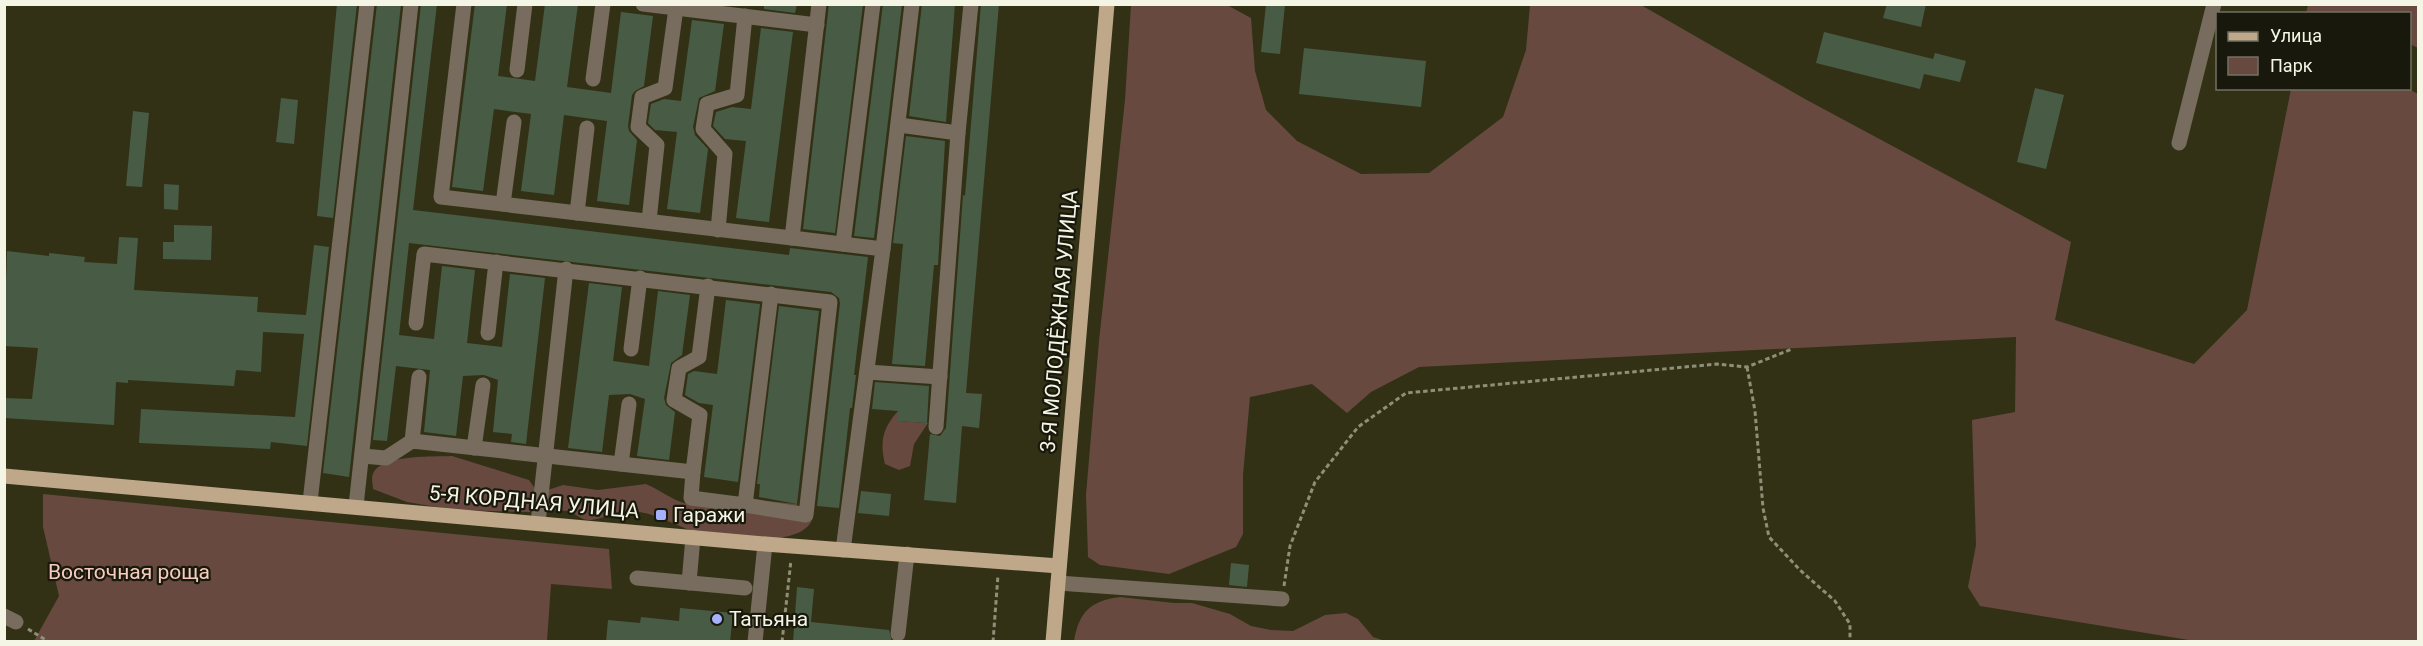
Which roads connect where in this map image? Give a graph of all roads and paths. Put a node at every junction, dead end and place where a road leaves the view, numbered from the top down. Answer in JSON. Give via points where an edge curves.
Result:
{"nodes":[{"id":1,"x":367,"y":4,"type":"edge"},
{"id":2,"x":411,"y":4,"type":"edge"},
{"id":3,"x":464,"y":4,"type":"edge"},
{"id":4,"x":525,"y":4,"type":"edge"},
{"id":5,"x":603,"y":4,"type":"edge"},
{"id":6,"x":643,"y":4,"type":"edge"},
{"id":7,"x":819,"y":4,"type":"edge"},
{"id":8,"x":873,"y":4,"type":"edge"},
{"id":9,"x":912,"y":4,"type":"edge"},
{"id":10,"x":971,"y":4,"type":"edge"},
{"id":11,"x":1107,"y":4,"type":"edge"},
{"id":12,"x":2214,"y":4,"type":"edge"},
{"id":13,"x":676,"y":8,"type":"junction"},
{"id":14,"x":745,"y":16,"type":"junction"},
{"id":15,"x":817,"y":25,"type":"junction"},
{"id":16,"x":518,"y":70,"type":"dead end"},
{"id":17,"x":594,"y":79,"type":"dead end"},
{"id":18,"x":514,"y":122,"type":"dead end"},
{"id":19,"x":899,"y":125,"type":"junction"},
{"id":20,"x":587,"y":128,"type":"dead end"},
{"id":21,"x":958,"y":133,"type":"junction"},
{"id":22,"x":2179,"y":143,"type":"dead end"},
{"id":23,"x":503,"y":204,"type":"junction"},
{"id":24,"x":577,"y":213,"type":"junction"},
{"id":25,"x":649,"y":221,"type":"junction"},
{"id":26,"x":718,"y":230,"type":"junction"},
{"id":27,"x":792,"y":238,"type":"junction"},
{"id":28,"x":843,"y":244,"type":"junction"},
{"id":29,"x":883,"y":249,"type":"junction"},
{"id":30,"x":496,"y":262,"type":"junction"},
{"id":31,"x":566,"y":269,"type":"junction"},
{"id":32,"x":640,"y":278,"type":"junction"},
{"id":33,"x":708,"y":286,"type":"junction"},
{"id":34,"x":771,"y":294,"type":"junction"},
{"id":35,"x":416,"y":324,"type":"dead end"},
{"id":36,"x":488,"y":333,"type":"dead end"},
{"id":37,"x":1792,"y":348,"type":"dead end"},
{"id":38,"x":631,"y":349,"type":"dead end"},
{"id":39,"x":1747,"y":367,"type":"junction"},
{"id":40,"x":867,"y":372,"type":"junction"},
{"id":41,"x":419,"y":377,"type":"dead end"},
{"id":42,"x":940,"y":377,"type":"junction"},
{"id":43,"x":483,"y":385,"type":"dead end"},
{"id":44,"x":629,"y":404,"type":"dead end"},
{"id":45,"x":936,"y":428,"type":"dead end"},
{"id":46,"x":412,"y":441,"type":"junction"},
{"id":47,"x":474,"y":448,"type":"junction"},
{"id":48,"x":362,"y":456,"type":"junction"},
{"id":49,"x":546,"y":456,"type":"junction"},
{"id":50,"x":621,"y":464,"type":"junction"},
{"id":51,"x":693,"y":472,"type":"junction"},
{"id":52,"x":4,"y":476,"type":"edge"},
{"id":53,"x":310,"y":502,"type":"junction"},
{"id":54,"x":746,"y":505,"type":"junction"},
{"id":55,"x":356,"y":506,"type":"junction"},
{"id":56,"x":538,"y":523,"type":"junction"},
{"id":57,"x":693,"y":537,"type":"junction"},
{"id":58,"x":765,"y":544,"type":"junction"},
{"id":59,"x":793,"y":546,"type":"junction"},
{"id":60,"x":843,"y":550,"type":"junction"},
{"id":61,"x":907,"y":555,"type":"junction"},
{"id":62,"x":999,"y":561,"type":"junction"},
{"id":63,"x":1059,"y":566,"type":"junction"},
{"id":64,"x":637,"y":578,"type":"dead end"},
{"id":65,"x":689,"y":583,"type":"junction"},
{"id":66,"x":1058,"y":583,"type":"junction"},
{"id":67,"x":745,"y":588,"type":"dead end"},
{"id":68,"x":1282,"y":599,"type":"joint"},
{"id":69,"x":10,"y":619,"type":"edge"},
{"id":70,"x":898,"y":634,"type":"dead end"},
{"id":71,"x":49,"y":642,"type":"edge"},
{"id":72,"x":755,"y":642,"type":"edge"},
{"id":73,"x":782,"y":642,"type":"edge"},
{"id":74,"x":993,"y":642,"type":"edge"},
{"id":75,"x":1053,"y":642,"type":"edge"},
{"id":76,"x":1850,"y":642,"type":"edge"}],
"edges":[{"from":1,"to":53,"type":"lane"},
{"from":2,"to":48,"type":"lane"},
{"from":3,"to":23,"type":"lane","via":[[441,197]]},
{"from":4,"to":16,"type":"lane"},
{"from":5,"to":17,"type":"lane"},
{"from":6,"to":13,"type":"lane"},
{"from":7,"to":15,"type":"lane"},
{"from":8,"to":28,"type":"lane"},
{"from":9,"to":19,"type":"lane"},
{"from":10,"to":21,"type":"lane"},
{"from":11,"to":63,"type":"main road","name":"3-Я МОЛОДЁЖНАЯ УЛИЦА"},
{"from":12,"to":22,"type":"lane"},
{"from":13,"to":14,"type":"lane"},
{"from":13,"to":25,"type":"lane","via":[[665,87],[642,97],[638,127],[657,145]]},
{"from":14,"to":15,"type":"lane"},
{"from":14,"to":26,"type":"lane","via":[[737,95],[707,104],[703,129],[726,154]]},
{"from":15,"to":27,"type":"lane"},
{"from":18,"to":23,"type":"lane"},
{"from":19,"to":21,"type":"lane"},
{"from":19,"to":29,"type":"lane"},
{"from":20,"to":24,"type":"lane"},
{"from":21,"to":42,"type":"lane"},
{"from":23,"to":24,"type":"lane"},
{"from":24,"to":25,"type":"lane"},
{"from":25,"to":26,"type":"lane"},
{"from":26,"to":27,"type":"lane"},
{"from":27,"to":28,"type":"lane"},
{"from":28,"to":29,"type":"lane"},
{"from":29,"to":40,"type":"lane"},
{"from":30,"to":31,"type":"lane"},
{"from":30,"to":35,"type":"lane","via":[[424,254]]},
{"from":30,"to":36,"type":"lane"},
{"from":31,"to":32,"type":"lane"},
{"from":31,"to":49,"type":"lane"},
{"from":32,"to":33,"type":"lane"},
{"from":32,"to":38,"type":"lane"},
{"from":33,"to":34,"type":"lane"},
{"from":33,"to":51,"type":"lane","via":[[699,357],[679,368],[674,400],[700,415]]},
{"from":34,"to":54,"type":"lane"},
{"from":34,"to":54,"type":"lane","via":[[830,302],[806,515]]},
{"from":37,"to":39,"type":"path"},
{"from":39,"to":68,"type":"path","via":[[1717,364],[1406,393],[1358,427],[1315,482],[1290,546]]},
{"from":39,"to":76,"type":"path","via":[[1769,537],[1835,601],[1850,624]]},
{"from":40,"to":42,"type":"lane"},
{"from":40,"to":60,"type":"lane"},
{"from":41,"to":46,"type":"lane"},
{"from":42,"to":45,"type":"lane"},
{"from":43,"to":47,"type":"lane"},
{"from":44,"to":50,"type":"lane"},
{"from":46,"to":47,"type":"lane"},
{"from":46,"to":48,"type":"lane","via":[[386,458]]},
{"from":47,"to":49,"type":"lane"},
{"from":48,"to":55,"type":"lane"},
{"from":49,"to":50,"type":"lane"},
{"from":49,"to":56,"type":"lane"},
{"from":50,"to":51,"type":"lane"},
{"from":51,"to":54,"type":"lane","via":[[691,498]]},
{"from":52,"to":53,"type":"main road","name":"5-Я КОРДНАЯ УЛИЦА"},
{"from":53,"to":55,"type":"main road","name":"5-Я КОРДНАЯ УЛИЦА"},
{"from":55,"to":56,"type":"main road","name":"5-Я КОРДНАЯ УЛИЦА"},
{"from":56,"to":57,"type":"main road","name":"5-Я КОРДНАЯ УЛИЦА"},
{"from":57,"to":58,"type":"main road","name":"5-Я КОРДНАЯ УЛИЦА"},
{"from":57,"to":65,"type":"lane"},
{"from":58,"to":59,"type":"main road","name":"5-Я КОРДНАЯ УЛИЦА"},
{"from":58,"to":72,"type":"lane"},
{"from":59,"to":60,"type":"main road","name":"5-Я КОРДНАЯ УЛИЦА"},
{"from":59,"to":73,"type":"path"},
{"from":60,"to":61,"type":"main road","name":"5-Я КОРДНАЯ УЛИЦА"},
{"from":61,"to":62,"type":"main road","name":"5-Я КОРДНАЯ УЛИЦА"},
{"from":61,"to":70,"type":"lane"},
{"from":62,"to":63,"type":"main road","name":"5-Я КОРДНАЯ УЛИЦА"},
{"from":62,"to":74,"type":"path"},
{"from":63,"to":66,"type":"main road","name":"3-Я МОЛОДЁЖНАЯ УЛИЦА"},
{"from":64,"to":65,"type":"lane"},
{"from":65,"to":67,"type":"lane"},
{"from":66,"to":68,"type":"lane"},
{"from":66,"to":75,"type":"main road","name":"3-Я МОЛОДЁЖНАЯ УЛИЦА"},
{"from":69,"to":71,"type":"path"}]}
